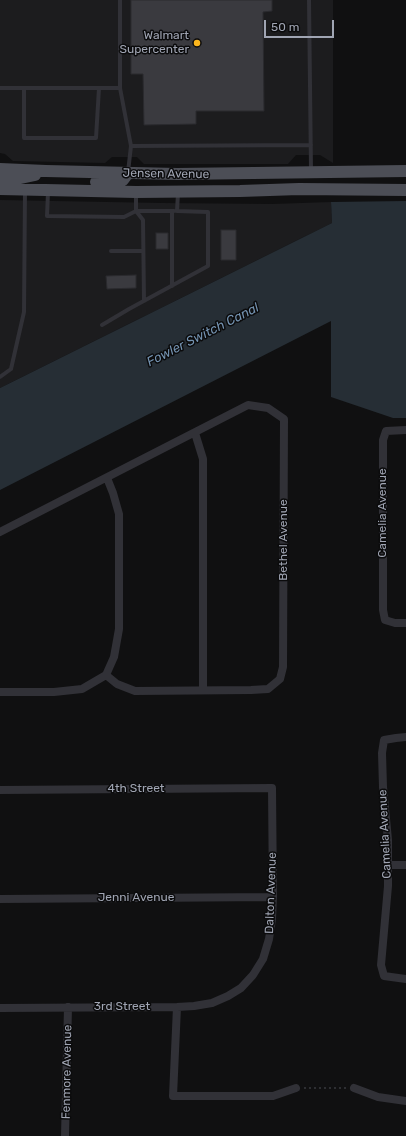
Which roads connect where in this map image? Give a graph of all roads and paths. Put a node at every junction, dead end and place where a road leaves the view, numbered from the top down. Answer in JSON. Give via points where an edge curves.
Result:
{"nodes":[{"id":1,"x":120,"y":0,"type":"edge"},
{"id":2,"x":309,"y":0,"type":"edge"},
{"id":3,"x":0,"y":88,"type":"edge"},
{"id":4,"x":24,"y":88,"type":"junction"},
{"id":5,"x":99,"y":88,"type":"junction"},
{"id":6,"x":120,"y":88,"type":"junction"},
{"id":7,"x":311,"y":145,"type":"junction"},
{"id":8,"x":130,"y":146,"type":"junction"},
{"id":9,"x":0,"y":169,"type":"edge"},
{"id":10,"x":46,"y":171,"type":"junction"},
{"id":11,"x":406,"y":171,"type":"edge"},
{"id":12,"x":311,"y":172,"type":"junction"},
{"id":13,"x":127,"y":173,"type":"junction"},
{"id":14,"x":231,"y":174,"type":"junction"},
{"id":15,"x":0,"y":179,"type":"edge"},
{"id":16,"x":0,"y":188,"type":"edge"},
{"id":17,"x":25,"y":189,"type":"junction"},
{"id":18,"x":48,"y":189,"type":"junction"},
{"id":19,"x":406,"y":190,"type":"edge"},
{"id":20,"x":178,"y":191,"type":"junction"},
{"id":21,"x":219,"y":191,"type":"junction"},
{"id":22,"x":136,"y":192,"type":"junction"},
{"id":23,"x":136,"y":211,"type":"junction"},
{"id":24,"x":174,"y":211,"type":"junction"},
{"id":25,"x":111,"y":251,"type":"dead end"},
{"id":26,"x":144,"y":251,"type":"junction"},
{"id":27,"x":172,"y":286,"type":"junction"},
{"id":28,"x":144,"y":301,"type":"junction"},
{"id":29,"x":102,"y":325,"type":"dead end"},
{"id":30,"x":0,"y":377,"type":"edge"},
{"id":31,"x":406,"y":430,"type":"edge"},
{"id":32,"x":195,"y":433,"type":"junction"},
{"id":33,"x":107,"y":478,"type":"junction"},
{"id":34,"x":0,"y":532,"type":"edge"},
{"id":35,"x":406,"y":623,"type":"edge"},
{"id":36,"x":106,"y":675,"type":"junction"},
{"id":37,"x":203,"y":690,"type":"junction"},
{"id":38,"x":0,"y":692,"type":"edge"},
{"id":39,"x":406,"y":737,"type":"edge"},
{"id":40,"x":272,"y":788,"type":"joint"},
{"id":41,"x":0,"y":790,"type":"edge"},
{"id":42,"x":388,"y":865,"type":"junction"},
{"id":43,"x":406,"y":865,"type":"edge"},
{"id":44,"x":273,"y":897,"type":"junction"},
{"id":45,"x":0,"y":899,"type":"edge"},
{"id":46,"x":406,"y":979,"type":"edge"},
{"id":47,"x":241,"y":988,"type":"joint"},
{"id":48,"x":68,"y":1007,"type":"junction"},
{"id":49,"x":177,"y":1007,"type":"junction"},
{"id":50,"x":0,"y":1008,"type":"edge"},
{"id":51,"x":296,"y":1088,"type":"joint"},
{"id":52,"x":354,"y":1088,"type":"joint"},
{"id":53,"x":406,"y":1101,"type":"edge"},
{"id":54,"x":65,"y":1136,"type":"edge"}],
"edges":[{"from":1,"to":6,"type":"lane"},
{"from":2,"to":7,"type":"lane"},
{"from":3,"to":4,"type":"lane"},
{"from":4,"to":5,"type":"lane"},
{"from":4,"to":5,"type":"lane","via":[[24,138],[96,138]]},
{"from":5,"to":6,"type":"lane"},
{"from":6,"to":8,"type":"lane"},
{"from":7,"to":8,"type":"lane"},
{"from":7,"to":12,"type":"lane"},
{"from":8,"to":13,"type":"lane"},
{"from":9,"to":10,"type":"main road","name":"Jensen Avenue"},
{"from":10,"to":13,"type":"main road","name":"Jensen Avenue"},
{"from":10,"to":15,"type":"main road","via":[[16,179]]},
{"from":11,"to":12,"type":"main road","name":"Jensen Avenue"},
{"from":12,"to":14,"type":"main road","name":"Jensen Avenue"},
{"from":12,"to":21,"type":"main road","via":[[308,179],[300,183],[241,184]]},
{"from":13,"to":14,"type":"main road","name":"Jensen Avenue"},
{"from":13,"to":18,"type":"main road","via":[[123,180],[118,182],[54,183]]},
{"from":14,"to":22,"type":"main road","via":[[196,183],[144,184],[138,186]]},
{"from":16,"to":17,"type":"main road","name":"Jensen Avenue"},
{"from":17,"to":18,"type":"main road","name":"Jensen Avenue"},
{"from":17,"to":30,"type":"lane","via":[[24,312],[11,369]]},
{"from":18,"to":22,"type":"main road","name":"Jensen Avenue"},
{"from":18,"to":23,"type":"lane","via":[[47,216],[124,217]]},
{"from":19,"to":21,"type":"main road","name":"Jensen Avenue"},
{"from":20,"to":21,"type":"main road","name":"Jensen Avenue"},
{"from":20,"to":22,"type":"main road","name":"Jensen Avenue"},
{"from":20,"to":24,"type":"lane"},
{"from":22,"to":23,"type":"lane"},
{"from":23,"to":24,"type":"lane"},
{"from":23,"to":26,"type":"lane","via":[[143,220]]},
{"from":24,"to":27,"type":"lane"},
{"from":24,"to":27,"type":"lane","via":[[208,212],[208,266]]},
{"from":25,"to":26,"type":"lane"},
{"from":26,"to":28,"type":"lane"},
{"from":27,"to":28,"type":"lane"},
{"from":28,"to":29,"type":"lane"},
{"from":31,"to":35,"type":"street","name":"Camelia Avenue","via":[[386,430],[383,440],[383,610],[385,620]]},
{"from":32,"to":33,"type":"street","name":"Bethel Avenue"},
{"from":32,"to":37,"type":"street","via":[[203,459]]},
{"from":32,"to":37,"type":"street","name":"Bethel Avenue","via":[[248,405],[268,408],[284,419],[283,667],[280,679],[268,689]]},
{"from":33,"to":34,"type":"street","name":"Bethel Avenue"},
{"from":33,"to":36,"type":"street","via":[[119,514],[119,629],[114,656]]},
{"from":36,"to":37,"type":"street","name":"Bethel Avenue","via":[[117,684],[136,691]]},
{"from":36,"to":38,"type":"street","via":[[82,689]]},
{"from":39,"to":42,"type":"street","name":"Camelia Avenue","via":[[384,740],[382,753]]},
{"from":40,"to":41,"type":"street","name":"4th Street"},
{"from":40,"to":44,"type":"street","name":"Dalton Avenue"},
{"from":42,"to":43,"type":"street"},
{"from":42,"to":46,"type":"street","name":"Camelia Avenue","via":[[381,966],[384,976]]},
{"from":44,"to":45,"type":"street","name":"Jenni Avenue"},
{"from":44,"to":47,"type":"street","name":"Dalton Avenue","via":[[269,939],[263,959]]},
{"from":47,"to":49,"type":"street","name":"3rd Street","via":[[212,1003]]},
{"from":48,"to":49,"type":"street","name":"3rd Street"},
{"from":48,"to":50,"type":"street","name":"3rd Street"},
{"from":48,"to":54,"type":"street","name":"Fenmore Avenue"},
{"from":49,"to":51,"type":"street","via":[[173,1096],[274,1096]]},
{"from":51,"to":52,"type":"path"},
{"from":52,"to":53,"type":"street","via":[[378,1097]]}]}
